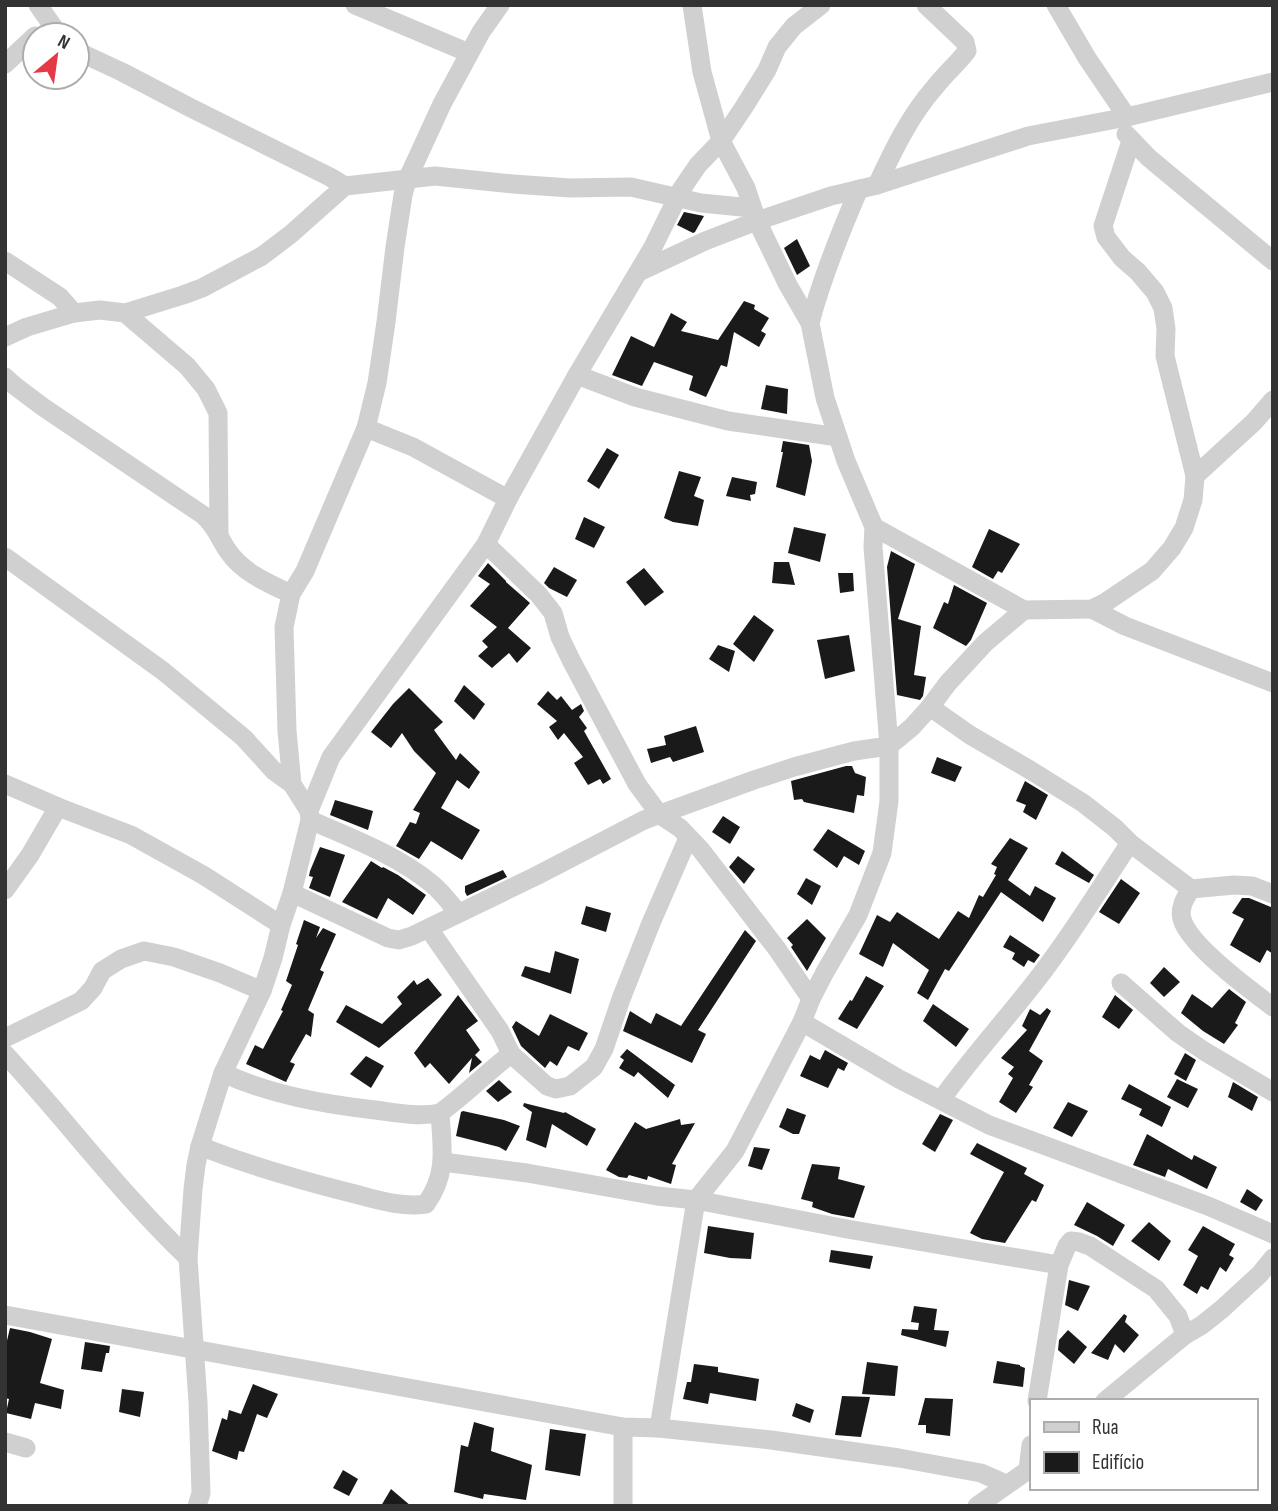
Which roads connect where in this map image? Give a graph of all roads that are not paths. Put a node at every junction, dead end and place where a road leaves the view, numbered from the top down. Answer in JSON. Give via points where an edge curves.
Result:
{"nodes":[{"id":1,"x":355,"y":5,"type":"edge"},
{"id":2,"x":500,"y":5,"type":"edge"},
{"id":3,"x":692,"y":5,"type":"edge"},
{"id":4,"x":821,"y":5,"type":"edge"},
{"id":5,"x":926,"y":5,"type":"edge"},
{"id":6,"x":1056,"y":5,"type":"edge"},
{"id":7,"x":21,"y":48,"type":"edge"},
{"id":8,"x":469,"y":53,"type":"junction"},
{"id":9,"x":91,"y":58,"type":"edge"},
{"id":10,"x":5,"y":64,"type":"edge"},
{"id":11,"x":1273,"y":82,"type":"edge"},
{"id":12,"x":1121,"y":118,"type":"junction"},
{"id":13,"x":721,"y":141,"type":"junction"},
{"id":14,"x":1131,"y":141,"type":"junction"},
{"id":15,"x":407,"y":180,"type":"junction"},
{"id":16,"x":345,"y":186,"type":"junction"},
{"id":17,"x":868,"y":187,"type":"junction"},
{"id":18,"x":677,"y":198,"type":"junction"},
{"id":19,"x":755,"y":215,"type":"junction"},
{"id":20,"x":5,"y":261,"type":"edge"},
{"id":21,"x":1273,"y":261,"type":"edge"},
{"id":22,"x":639,"y":272,"type":"junction"},
{"id":23,"x":74,"y":313,"type":"junction"},
{"id":24,"x":125,"y":313,"type":"junction"},
{"id":25,"x":810,"y":323,"type":"junction"},
{"id":26,"x":5,"y":337,"type":"edge"},
{"id":27,"x":577,"y":375,"type":"junction"},
{"id":28,"x":5,"y":377,"type":"edge"},
{"id":29,"x":1273,"y":400,"type":"edge"},
{"id":30,"x":366,"y":428,"type":"junction"},
{"id":31,"x":838,"y":437,"type":"junction"},
{"id":32,"x":1195,"y":476,"type":"junction"},
{"id":33,"x":508,"y":499,"type":"junction"},
{"id":34,"x":874,"y":527,"type":"junction"},
{"id":35,"x":219,"y":534,"type":"junction"},
{"id":36,"x":486,"y":544,"type":"junction"},
{"id":37,"x":5,"y":557,"type":"edge"},
{"id":38,"x":291,"y":594,"type":"junction"},
{"id":39,"x":1092,"y":609,"type":"junction"},
{"id":40,"x":1024,"y":610,"type":"junction"},
{"id":41,"x":1273,"y":683,"type":"edge"},
{"id":42,"x":930,"y":707,"type":"junction"},
{"id":43,"x":889,"y":746,"type":"junction"},
{"id":44,"x":5,"y":784,"type":"edge"},
{"id":45,"x":292,"y":785,"type":"junction"},
{"id":46,"x":58,"y":807,"type":"junction"},
{"id":47,"x":659,"y":814,"type":"junction"},
{"id":48,"x":309,"y":816,"type":"junction"},
{"id":49,"x":688,"y":838,"type":"junction"},
{"id":50,"x":1130,"y":843,"type":"junction"},
{"id":51,"x":1191,"y":889,"type":"junction"},
{"id":52,"x":5,"y":890,"type":"edge"},
{"id":53,"x":292,"y":892,"type":"junction"},
{"id":54,"x":1273,"y":894,"type":"edge"},
{"id":55,"x":458,"y":913,"type":"junction"},
{"id":56,"x":281,"y":925,"type":"junction"},
{"id":57,"x":429,"y":929,"type":"junction"},
{"id":58,"x":1121,"y":983,"type":"dead end"},
{"id":59,"x":262,"y":991,"type":"junction"},
{"id":60,"x":811,"y":999,"type":"junction"},
{"id":61,"x":1273,"y":1007,"type":"edge"},
{"id":62,"x":802,"y":1022,"type":"junction"},
{"id":63,"x":5,"y":1038,"type":"edge"},
{"id":64,"x":5,"y":1054,"type":"edge"},
{"id":65,"x":510,"y":1054,"type":"junction"},
{"id":66,"x":223,"y":1073,"type":"junction"},
{"id":67,"x":1273,"y":1092,"type":"edge"},
{"id":68,"x":941,"y":1100,"type":"junction"},
{"id":69,"x":440,"y":1113,"type":"junction"},
{"id":70,"x":200,"y":1146,"type":"junction"},
{"id":71,"x":443,"y":1162,"type":"junction"},
{"id":72,"x":696,"y":1200,"type":"junction"},
{"id":73,"x":1273,"y":1234,"type":"edge"},
{"id":74,"x":188,"y":1258,"type":"junction"},
{"id":75,"x":1273,"y":1258,"type":"edge"},
{"id":76,"x":1059,"y":1265,"type":"junction"},
{"id":77,"x":5,"y":1315,"type":"edge"},
{"id":78,"x":1185,"y":1335,"type":"junction"},
{"id":79,"x":195,"y":1350,"type":"junction"},
{"id":80,"x":1037,"y":1399,"type":"edge"},
{"id":81,"x":1107,"y":1399,"type":"edge"},
{"id":82,"x":623,"y":1427,"type":"junction"},
{"id":83,"x":659,"y":1427,"type":"junction"},
{"id":84,"x":5,"y":1442,"type":"edge"},
{"id":85,"x":26,"y":1448,"type":"dead end"},
{"id":86,"x":1030,"y":1469,"type":"edge"},
{"id":87,"x":1006,"y":1485,"type":"junction"},
{"id":88,"x":197,"y":1506,"type":"edge"},
{"id":89,"x":623,"y":1506,"type":"edge"},
{"id":90,"x":977,"y":1506,"type":"edge"}],
"edges":[{"from":1,"to":8,"type":"street"},
{"from":2,"to":8,"type":"street"},
{"from":3,"to":13,"type":"street","via":[[702,72]]},
{"from":4,"to":13,"type":"street","via":[[777,47]]},
{"from":5,"to":17,"type":"street","via":[[965,42],[967,51],[934,87]]},
{"from":6,"to":12,"type":"street"},
{"from":7,"to":10,"type":"street"},
{"from":8,"to":15,"type":"street"},
{"from":9,"to":16,"type":"street"},
{"from":11,"to":12,"type":"street"},
{"from":12,"to":14,"type":"street"},
{"from":12,"to":17,"type":"street","via":[[1028,136]]},
{"from":13,"to":18,"type":"street","via":[[698,165]]},
{"from":13,"to":19,"type":"street"},
{"from":14,"to":21,"type":"street"},
{"from":14,"to":32,"type":"street","via":[[1103,226],[1106,237],[1155,292],[1163,308],[1165,356]]},
{"from":15,"to":16,"type":"street"},
{"from":15,"to":18,"type":"street","via":[[435,176],[513,184],[631,187]]},
{"from":15,"to":30,"type":"street","via":[[377,383]]},
{"from":16,"to":24,"type":"street","via":[[262,256],[202,288]]},
{"from":17,"to":19,"type":"street"},
{"from":17,"to":25,"type":"street","via":[[828,267]]},
{"from":18,"to":19,"type":"street"},
{"from":18,"to":22,"type":"street"},
{"from":19,"to":22,"type":"street"},
{"from":19,"to":25,"type":"street"},
{"from":20,"to":23,"type":"street","via":[[60,297]]},
{"from":22,"to":27,"type":"street"},
{"from":23,"to":24,"type":"street"},
{"from":23,"to":26,"type":"street"},
{"from":24,"to":35,"type":"street","via":[[187,366],[218,413]]},
{"from":25,"to":31,"type":"street"},
{"from":27,"to":31,"type":"street","via":[[635,397],[728,421]]},
{"from":27,"to":33,"type":"street"},
{"from":28,"to":35,"type":"street","via":[[203,515]]},
{"from":29,"to":32,"type":"street"},
{"from":30,"to":33,"type":"street","via":[[412,447]]},
{"from":30,"to":38,"type":"street"},
{"from":31,"to":34,"type":"street"},
{"from":32,"to":39,"type":"street","via":[[1193,500],[1172,548],[1152,571]]},
{"from":33,"to":36,"type":"street"},
{"from":34,"to":40,"type":"street"},
{"from":34,"to":43,"type":"street"},
{"from":35,"to":38,"type":"street","via":[[245,570]]},
{"from":36,"to":47,"type":"street","via":[[553,613],[570,660],[637,783]]},
{"from":36,"to":48,"type":"street","via":[[331,757]]},
{"from":37,"to":45,"type":"street","via":[[163,671]]},
{"from":38,"to":45,"type":"street","via":[[284,626]]},
{"from":39,"to":40,"type":"street"},
{"from":39,"to":41,"type":"street"},
{"from":40,"to":42,"type":"street","via":[[985,643]]},
{"from":42,"to":43,"type":"street"},
{"from":42,"to":50,"type":"street","via":[[1083,803]]},
{"from":43,"to":47,"type":"street","via":[[794,766]]},
{"from":43,"to":60,"type":"street","via":[[889,801],[882,853],[858,915]]},
{"from":44,"to":46,"type":"street"},
{"from":45,"to":48,"type":"street"},
{"from":46,"to":52,"type":"street"},
{"from":46,"to":56,"type":"street","via":[[131,835]]},
{"from":47,"to":49,"type":"street"},
{"from":47,"to":55,"type":"street"},
{"from":48,"to":53,"type":"street"},
{"from":48,"to":55,"type":"street","via":[[402,863],[433,885]]},
{"from":49,"to":60,"type":"street"},
{"from":49,"to":65,"type":"street","via":[[594,1067],[570,1086],[556,1089]]},
{"from":50,"to":51,"type":"street"},
{"from":50,"to":68,"type":"street","via":[[1036,980]]},
{"from":51,"to":54,"type":"street","via":[[1252,886]]},
{"from":51,"to":61,"type":"street","via":[[1183,901],[1181,918],[1193,940]]},
{"from":53,"to":56,"type":"street"},
{"from":53,"to":57,"type":"street","via":[[388,938],[398,940]]},
{"from":55,"to":57,"type":"street"},
{"from":56,"to":59,"type":"street"},
{"from":57,"to":65,"type":"street","via":[[500,1031]]},
{"from":58,"to":67,"type":"street","via":[[1178,1033]]},
{"from":59,"to":63,"type":"street","via":[[174,957],[144,951],[102,971],[81,1001]]},
{"from":59,"to":66,"type":"street"},
{"from":60,"to":62,"type":"street"},
{"from":62,"to":68,"type":"street"},
{"from":62,"to":72,"type":"street","via":[[735,1151]]},
{"from":64,"to":74,"type":"street"},
{"from":65,"to":69,"type":"street"},
{"from":66,"to":69,"type":"street","via":[[281,1094],[349,1107],[407,1115]]},
{"from":66,"to":70,"type":"street"},
{"from":68,"to":73,"type":"street","via":[[989,1125]]},
{"from":69,"to":71,"type":"street"},
{"from":70,"to":71,"type":"street","via":[[331,1188],[404,1204],[426,1204]]},
{"from":70,"to":74,"type":"street"},
{"from":71,"to":72,"type":"street"},
{"from":72,"to":76,"type":"street"},
{"from":72,"to":83,"type":"street"},
{"from":74,"to":79,"type":"street"},
{"from":75,"to":78,"type":"street","via":[[1222,1309]]},
{"from":76,"to":78,"type":"street","via":[[1071,1241],[1090,1246],[1156,1289],[1178,1316]]},
{"from":76,"to":80,"type":"street"},
{"from":77,"to":79,"type":"street"},
{"from":78,"to":81,"type":"street"},
{"from":79,"to":82,"type":"street"},
{"from":79,"to":88,"type":"street","via":[[201,1493]]},
{"from":82,"to":83,"type":"street"},
{"from":82,"to":89,"type":"street"},
{"from":83,"to":87,"type":"street","via":[[900,1458],[981,1473]]},
{"from":84,"to":85,"type":"street"},
{"from":86,"to":87,"type":"street"},
{"from":87,"to":90,"type":"street"}]}
